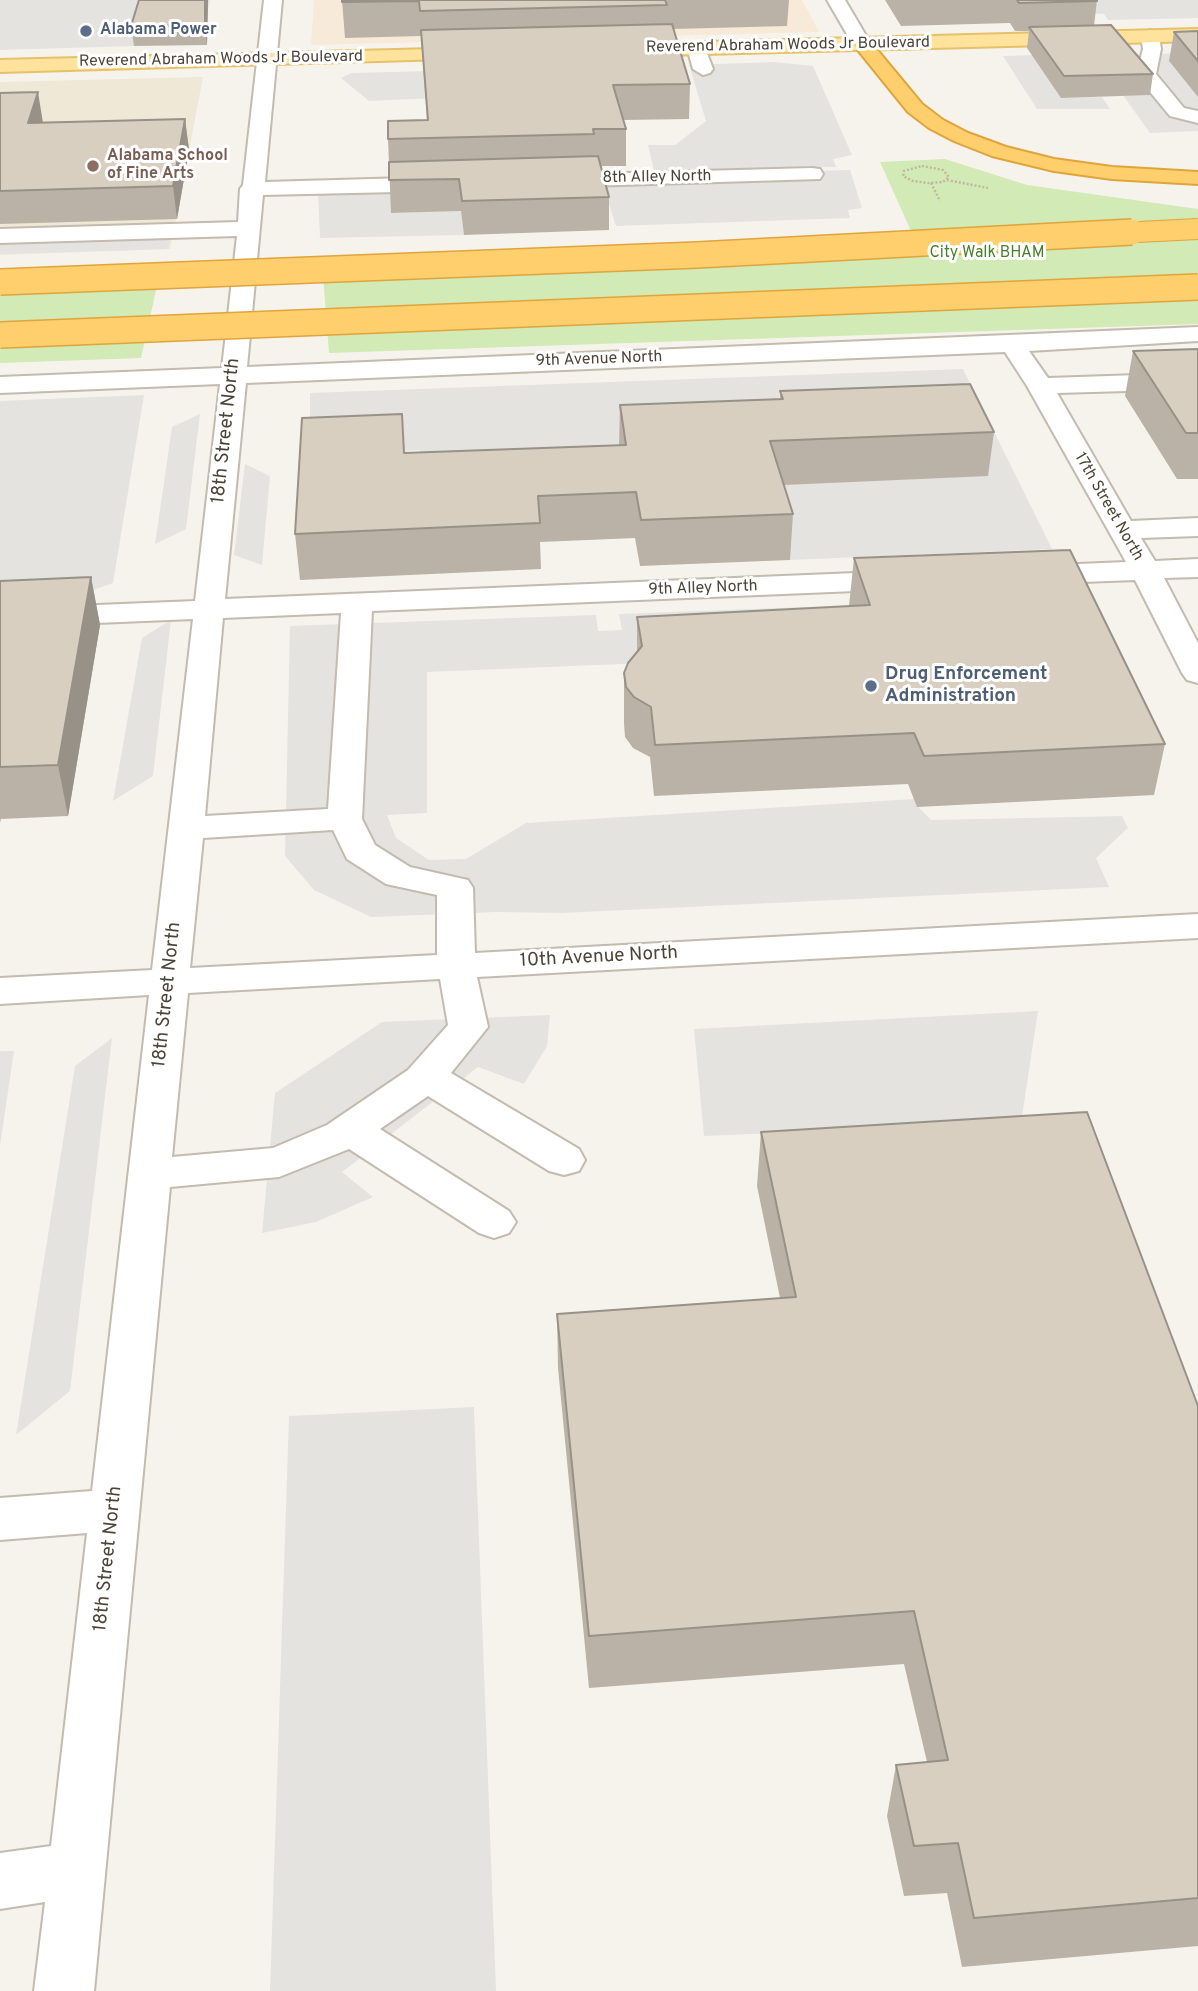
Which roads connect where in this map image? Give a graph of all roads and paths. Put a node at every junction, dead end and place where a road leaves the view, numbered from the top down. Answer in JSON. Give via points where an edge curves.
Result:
{"nodes":[{"id":1,"x":273,"y":0,"type":"edge"},
{"id":2,"x":836,"y":0,"type":"edge"},
{"id":3,"x":1136,"y":32,"type":"junction"},
{"id":4,"x":1198,"y":35,"type":"edge"},
{"id":5,"x":862,"y":44,"type":"junction"},
{"id":6,"x":696,"y":48,"type":"junction"},
{"id":7,"x":614,"y":50,"type":"edge"},
{"id":8,"x":491,"y":53,"type":"edge"},
{"id":9,"x":265,"y":59,"type":"junction"},
{"id":10,"x":0,"y":66,"type":"edge"},
{"id":11,"x":703,"y":69,"type":"dead end"},
{"id":12,"x":1198,"y":117,"type":"edge"},
{"id":13,"x":694,"y":156,"type":"dead end"},
{"id":14,"x":811,"y":174,"type":"dead end"},
{"id":15,"x":949,"y":174,"type":"joint"},
{"id":16,"x":703,"y":177,"type":"junction"},
{"id":17,"x":1198,"y":178,"type":"edge"},
{"id":18,"x":536,"y":181,"type":"edge"},
{"id":19,"x":466,"y":183,"type":"edge"},
{"id":20,"x":251,"y":189,"type":"junction"},
{"id":21,"x":248,"y":229,"type":"junction"},
{"id":22,"x":1198,"y":229,"type":"edge"},
{"id":23,"x":0,"y":236,"type":"edge"},
{"id":24,"x":0,"y":282,"type":"edge"},
{"id":25,"x":1198,"y":287,"type":"edge"},
{"id":26,"x":1198,"y":334,"type":"edge"},
{"id":27,"x":0,"y":335,"type":"edge"},
{"id":28,"x":1012,"y":344,"type":"junction"},
{"id":29,"x":232,"y":374,"type":"junction"},
{"id":30,"x":1198,"y":381,"type":"edge"},
{"id":31,"x":0,"y":385,"type":"edge"},
{"id":32,"x":1040,"y":386,"type":"junction"},
{"id":33,"x":1198,"y":527,"type":"edge"},
{"id":34,"x":1121,"y":530,"type":"junction"},
{"id":35,"x":1198,"y":568,"type":"edge"},
{"id":36,"x":1144,"y":570,"type":"junction"},
{"id":37,"x":996,"y":576,"type":"edge"},
{"id":38,"x":927,"y":579,"type":"edge"},
{"id":39,"x":357,"y":603,"type":"junction"},
{"id":40,"x":208,"y":609,"type":"junction"},
{"id":41,"x":0,"y":618,"type":"edge"},
{"id":42,"x":1198,"y":673,"type":"edge"},
{"id":43,"x":345,"y":819,"type":"junction"},
{"id":44,"x":185,"y":828,"type":"junction"},
{"id":45,"x":1198,"y":926,"type":"edge"},
{"id":46,"x":456,"y":966,"type":"junction"},
{"id":47,"x":169,"y":982,"type":"junction"},
{"id":48,"x":0,"y":991,"type":"edge"},
{"id":49,"x":426,"y":1076,"type":"junction"},
{"id":50,"x":349,"y":1129,"type":"junction"},
{"id":51,"x":564,"y":1160,"type":"dead end"},
{"id":52,"x":149,"y":1174,"type":"junction"},
{"id":53,"x":494,"y":1222,"type":"dead end"},
{"id":54,"x":114,"y":1510,"type":"junction"},
{"id":55,"x":0,"y":1519,"type":"edge"},
{"id":56,"x":76,"y":1870,"type":"junction"},
{"id":57,"x":0,"y":1881,"type":"edge"},
{"id":58,"x":64,"y":1991,"type":"edge"}],
"edges":[{"from":1,"to":9,"type":"street","name":"18th Street North"},
{"from":2,"to":5,"type":"street"},
{"from":3,"to":4,"type":"main road","name":"Reverend Abraham Woods Jr Boulevard"},
{"from":3,"to":5,"type":"main road","name":"Reverend Abraham Woods Jr Boulevard"},
{"from":3,"to":12,"type":"street","via":[[1152,49],[1146,75],[1177,112]]},
{"from":5,"to":6,"type":"main road","name":"Reverend Abraham Woods Jr Boulevard"},
{"from":5,"to":17,"type":"highway","via":[[915,108],[961,137],[1054,165]]},
{"from":6,"to":7,"type":"main road","name":"Reverend Abraham Woods Jr Boulevard"},
{"from":6,"to":11,"type":"street"},
{"from":8,"to":9,"type":"main road","name":"Reverend Abraham Woods Jr Boulevard"},
{"from":9,"to":10,"type":"main road","name":"Reverend Abraham Woods Jr Boulevard"},
{"from":9,"to":20,"type":"street","name":"18th Street North"},
{"from":13,"to":16,"type":"street"},
{"from":14,"to":16,"type":"street","name":"8th Alley North"},
{"from":15,"to":15,"type":"path","via":[[922,166],[902,173],[913,181],[929,183],[947,180]]},
{"from":16,"to":18,"type":"street","name":"8th Alley North"},
{"from":19,"to":20,"type":"street"},
{"from":20,"to":21,"type":"street","name":"18th Street North"},
{"from":21,"to":23,"type":"street"},
{"from":21,"to":29,"type":"street","name":"18th Street North"},
{"from":22,"to":24,"type":"highway","bridge":true,"via":[[696,256]]},
{"from":25,"to":27,"type":"highway","bridge":true},
{"from":26,"to":28,"type":"street","name":"9th Avenue North"},
{"from":28,"to":29,"type":"street","name":"9th Avenue North"},
{"from":28,"to":32,"type":"street","name":"17th Street North"},
{"from":29,"to":31,"type":"street","name":"9th Avenue North"},
{"from":29,"to":40,"type":"street","name":"18th Street North"},
{"from":30,"to":32,"type":"street"},
{"from":32,"to":34,"type":"street","name":"17th Street North"},
{"from":33,"to":34,"type":"street"},
{"from":34,"to":36,"type":"street","name":"17th Street North"},
{"from":35,"to":36,"type":"street"},
{"from":36,"to":37,"type":"street"},
{"from":36,"to":42,"type":"street","name":"17th Street North"},
{"from":38,"to":39,"type":"street","name":"9th Alley North"},
{"from":39,"to":40,"type":"street","name":"9th Alley North"},
{"from":39,"to":43,"type":"street"},
{"from":40,"to":41,"type":"street","name":"9th Alley North"},
{"from":40,"to":44,"type":"street","name":"18th Street North"},
{"from":43,"to":44,"type":"street"},
{"from":43,"to":46,"type":"street","via":[[360,851],[379,864],[399,876],[456,888]]},
{"from":44,"to":47,"type":"street","name":"18th Street North"},
{"from":45,"to":46,"type":"street","name":"10th Avenue North"},
{"from":46,"to":47,"type":"street","name":"10th Avenue North"},
{"from":46,"to":49,"type":"street","via":[[468,1027]]},
{"from":47,"to":48,"type":"street","name":"10th Avenue North"},
{"from":47,"to":52,"type":"street","name":"18th Street North"},
{"from":49,"to":50,"type":"street"},
{"from":49,"to":51,"type":"street"},
{"from":50,"to":52,"type":"street","via":[[279,1162]]},
{"from":50,"to":53,"type":"street"},
{"from":52,"to":54,"type":"street","name":"18th Street North"},
{"from":54,"to":55,"type":"street"},
{"from":54,"to":56,"type":"street","name":"18th Street North"},
{"from":56,"to":57,"type":"street"},
{"from":56,"to":58,"type":"street","name":"18th Street North"}]}
